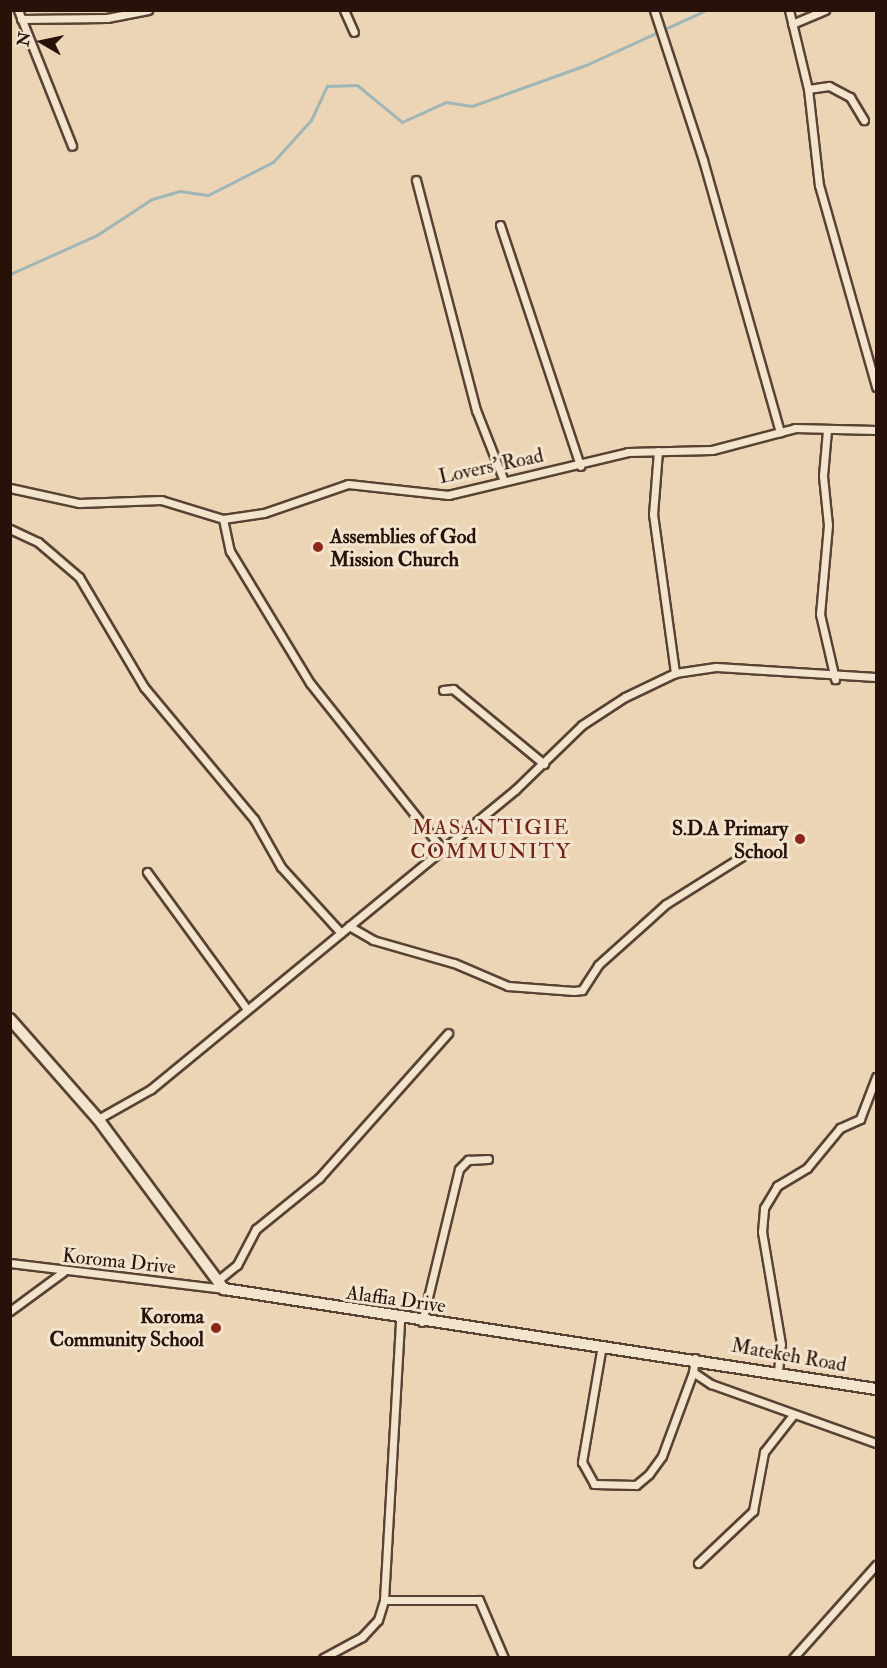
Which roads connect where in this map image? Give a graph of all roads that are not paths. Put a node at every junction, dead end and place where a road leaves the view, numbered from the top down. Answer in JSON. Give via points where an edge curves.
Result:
{"nodes":[{"id":1,"x":18,"y":10,"type":"edge"},
{"id":2,"x":147,"y":10,"type":"edge"},
{"id":3,"x":345,"y":10,"type":"edge"},
{"id":4,"x":654,"y":10,"type":"edge"},
{"id":5,"x":789,"y":10,"type":"edge"},
{"id":6,"x":825,"y":10,"type":"edge"},
{"id":7,"x":21,"y":19,"type":"junction"},
{"id":8,"x":792,"y":24,"type":"junction"},
{"id":9,"x":354,"y":32,"type":"dead end"},
{"id":10,"x":808,"y":89,"type":"junction"},
{"id":11,"x":864,"y":120,"type":"dead end"},
{"id":12,"x":72,"y":146,"type":"dead end"},
{"id":13,"x":416,"y":180,"type":"dead end"},
{"id":14,"x":500,"y":225,"type":"dead end"},
{"id":15,"x":876,"y":387,"type":"edge"},
{"id":16,"x":827,"y":430,"type":"junction"},
{"id":17,"x":876,"y":430,"type":"edge"},
{"id":18,"x":780,"y":432,"type":"junction"},
{"id":19,"x":658,"y":451,"type":"junction"},
{"id":20,"x":580,"y":466,"type":"junction"},
{"id":21,"x":504,"y":481,"type":"junction"},
{"id":22,"x":10,"y":488,"type":"edge"},
{"id":23,"x":223,"y":519,"type":"junction"},
{"id":24,"x":10,"y":529,"type":"edge"},
{"id":25,"x":675,"y":673,"type":"junction"},
{"id":26,"x":876,"y":677,"type":"edge"},
{"id":27,"x":835,"y":679,"type":"junction"},
{"id":28,"x":443,"y":690,"type":"dead end"},
{"id":29,"x":544,"y":764,"type":"junction"},
{"id":30,"x":442,"y":849,"type":"junction"},
{"id":31,"x":741,"y":857,"type":"dead end"},
{"id":32,"x":147,"y":872,"type":"dead end"},
{"id":33,"x":349,"y":926,"type":"junction"},
{"id":34,"x":341,"y":933,"type":"junction"},
{"id":35,"x":246,"y":1008,"type":"junction"},
{"id":36,"x":10,"y":1019,"type":"edge"},
{"id":37,"x":448,"y":1032,"type":"dead end"},
{"id":38,"x":876,"y":1077,"type":"edge"},
{"id":39,"x":98,"y":1119,"type":"junction"},
{"id":40,"x":488,"y":1159,"type":"dead end"},
{"id":41,"x":10,"y":1263,"type":"edge"},
{"id":42,"x":63,"y":1272,"type":"junction"},
{"id":43,"x":220,"y":1285,"type":"junction"},
{"id":44,"x":10,"y":1311,"type":"edge"},
{"id":45,"x":400,"y":1319,"type":"junction"},
{"id":46,"x":422,"y":1322,"type":"junction"},
{"id":47,"x":602,"y":1345,"type":"junction"},
{"id":48,"x":695,"y":1358,"type":"junction"},
{"id":49,"x":778,"y":1371,"type":"junction"},
{"id":50,"x":693,"y":1372,"type":"junction"},
{"id":51,"x":876,"y":1389,"type":"edge"},
{"id":52,"x":793,"y":1415,"type":"junction"},
{"id":53,"x":876,"y":1443,"type":"edge"},
{"id":54,"x":698,"y":1563,"type":"dead end"},
{"id":55,"x":876,"y":1565,"type":"edge"},
{"id":56,"x":384,"y":1600,"type":"junction"},
{"id":57,"x":323,"y":1658,"type":"edge"},
{"id":58,"x":504,"y":1658,"type":"edge"},
{"id":59,"x":793,"y":1658,"type":"edge"}],
"edges":[{"from":1,"to":7,"type":"street"},
{"from":2,"to":7,"type":"street","via":[[107,18]]},
{"from":3,"to":9,"type":"street"},
{"from":4,"to":18,"type":"street","via":[[671,54]]},
{"from":5,"to":8,"type":"street"},
{"from":6,"to":8,"type":"street"},
{"from":7,"to":12,"type":"street"},
{"from":8,"to":10,"type":"street"},
{"from":10,"to":11,"type":"street","via":[[828,86],[850,97]]},
{"from":10,"to":15,"type":"street","via":[[819,184]]},
{"from":13,"to":21,"type":"street","via":[[476,410]]},
{"from":14,"to":20,"type":"street"},
{"from":16,"to":17,"type":"street","name":"Lovers' Road"},
{"from":16,"to":18,"type":"street","name":"Lovers' Road"},
{"from":16,"to":27,"type":"street","via":[[823,476],[828,525],[820,614]]},
{"from":18,"to":19,"type":"street","name":"Lovers' Road","via":[[712,450]]},
{"from":19,"to":20,"type":"street","name":"Lovers' Road","via":[[618,454]]},
{"from":19,"to":25,"type":"street","via":[[653,514]]},
{"from":20,"to":21,"type":"street","name":"Lovers' Road"},
{"from":21,"to":23,"type":"street","name":"Lovers' Road","via":[[436,496],[348,484],[264,513]]},
{"from":22,"to":23,"type":"street","name":"Lovers' Road","via":[[79,503],[161,501]]},
{"from":23,"to":30,"type":"street","via":[[230,551],[310,683]]},
{"from":24,"to":34,"type":"street","via":[[38,542],[75,572],[144,687],[254,819],[281,867]]},
{"from":25,"to":27,"type":"street","via":[[716,667]]},
{"from":25,"to":29,"type":"street","via":[[582,725]]},
{"from":26,"to":27,"type":"street"},
{"from":28,"to":29,"type":"street","via":[[453,689]]},
{"from":29,"to":30,"type":"street"},
{"from":30,"to":33,"type":"street"},
{"from":31,"to":33,"type":"street","via":[[666,904],[598,965],[582,990],[508,986],[454,963],[373,940]]},
{"from":32,"to":35,"type":"street"},
{"from":33,"to":34,"type":"street"},
{"from":34,"to":35,"type":"street"},
{"from":35,"to":39,"type":"street","via":[[151,1089]]},
{"from":36,"to":39,"type":"street"},
{"from":37,"to":43,"type":"street","via":[[319,1178],[256,1228],[237,1265]]},
{"from":38,"to":49,"type":"street","via":[[860,1119],[840,1128],[807,1168],[777,1186],[764,1208],[762,1232],[781,1344]]},
{"from":39,"to":43,"type":"street"},
{"from":40,"to":46,"type":"street","via":[[468,1161],[459,1169]]},
{"from":41,"to":42,"type":"street","name":"Koroma Drive"},
{"from":42,"to":43,"type":"street","name":"Koroma Drive"},
{"from":42,"to":44,"type":"street"},
{"from":43,"to":45,"type":"street","name":"Alaffia Drive"},
{"from":45,"to":46,"type":"street","name":"Alaffia Drive"},
{"from":45,"to":56,"type":"street"},
{"from":46,"to":47,"type":"street","name":"Alaffia Drive"},
{"from":47,"to":48,"type":"street","name":"Alaffia Drive"},
{"from":47,"to":50,"type":"street","via":[[582,1462],[594,1484],[636,1485],[649,1474],[662,1456]]},
{"from":48,"to":49,"type":"street","name":"Matekeh Road"},
{"from":48,"to":50,"type":"street"},
{"from":49,"to":51,"type":"street","name":"Matekeh Road"},
{"from":50,"to":52,"type":"street"},
{"from":52,"to":53,"type":"street"},
{"from":52,"to":54,"type":"street","via":[[764,1452],[753,1511]]},
{"from":55,"to":59,"type":"street"},
{"from":56,"to":57,"type":"street","via":[[378,1620],[362,1637]]},
{"from":56,"to":58,"type":"street","via":[[479,1600]]}]}
